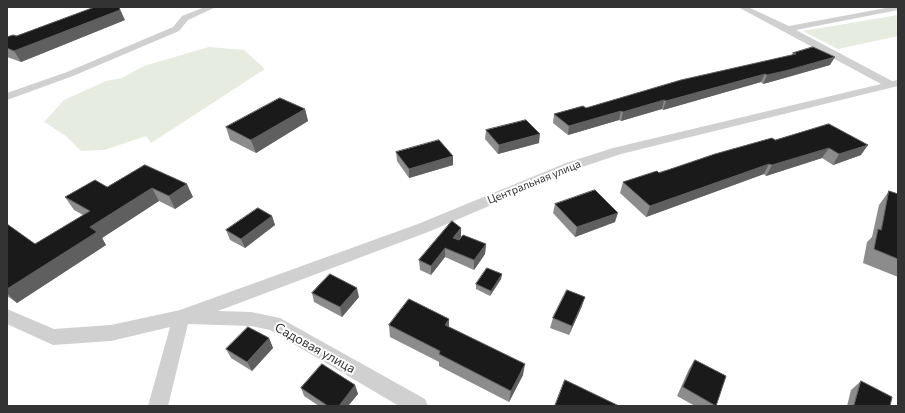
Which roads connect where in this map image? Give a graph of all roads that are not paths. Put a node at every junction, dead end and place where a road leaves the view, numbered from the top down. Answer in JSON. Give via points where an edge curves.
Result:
{"nodes":[{"id":1,"x":212,"y":7,"type":"edge"},
{"id":2,"x":742,"y":7,"type":"edge"},
{"id":3,"x":898,"y":8,"type":"edge"},
{"id":4,"x":788,"y":29,"type":"junction"},
{"id":5,"x":894,"y":84,"type":"edge"},
{"id":6,"x":7,"y":98,"type":"edge"},
{"id":7,"x":7,"y":316,"type":"edge"},
{"id":8,"x":181,"y":317,"type":"junction"},
{"id":9,"x":158,"y":406,"type":"edge"},
{"id":10,"x":418,"y":406,"type":"edge"}],
"edges":[{"from":1,"to":6,"type":"street","via":[[185,18],[176,29]]},
{"from":2,"to":4,"type":"street"},
{"from":3,"to":4,"type":"street"},
{"from":4,"to":5,"type":"street"},
{"from":5,"to":8,"type":"street","name":"Центральная улица","via":[[616,151],[571,166],[423,228]]},
{"from":7,"to":8,"type":"street","via":[[53,337],[111,333]]},
{"from":8,"to":9,"type":"street"},
{"from":8,"to":10,"type":"street","name":"Садовая улица","via":[[251,319],[274,323]]}]}
